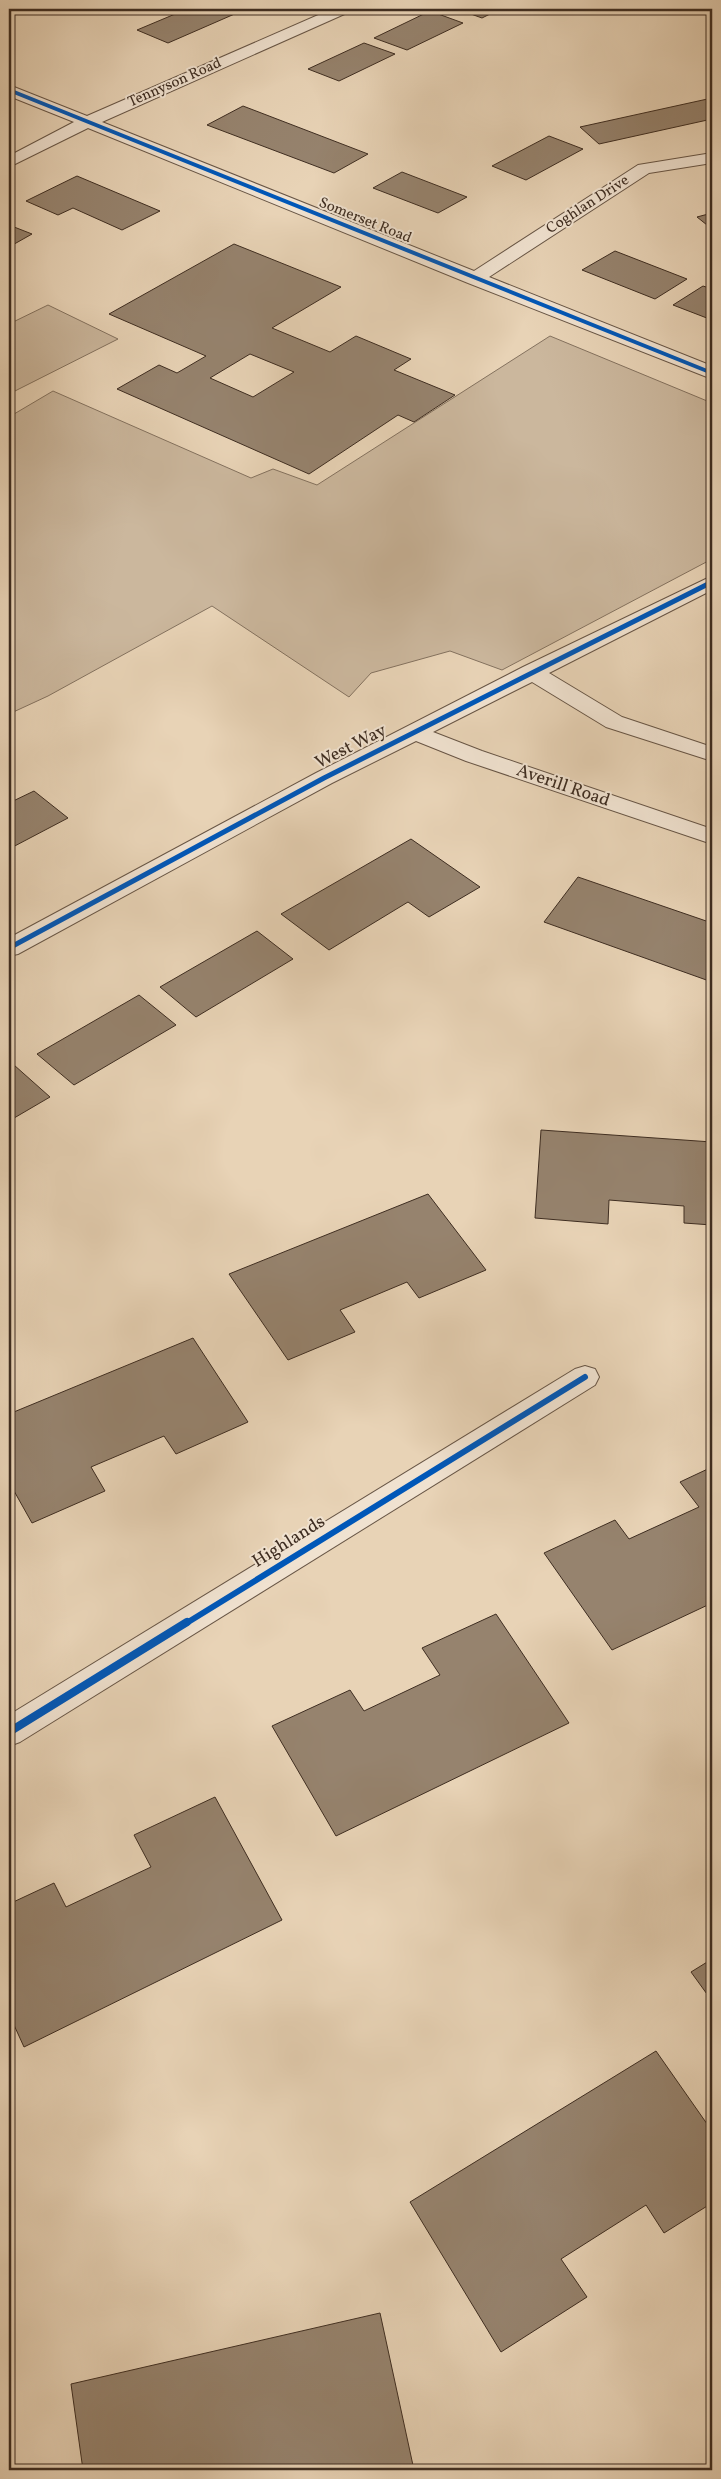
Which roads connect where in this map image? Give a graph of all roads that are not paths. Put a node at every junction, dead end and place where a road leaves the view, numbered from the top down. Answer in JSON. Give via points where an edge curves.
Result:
{"nodes":[{"id":1,"x":344,"y":9,"type":"edge"},
{"id":2,"x":9,"y":90,"type":"edge"},
{"id":3,"x":88,"y":122,"type":"junction"},
{"id":4,"x":712,"y":158,"type":"edge"},
{"id":5,"x":9,"y":162,"type":"edge"},
{"id":6,"x":474,"y":279,"type":"junction"},
{"id":7,"x":712,"y":373,"type":"edge"},
{"id":8,"x":711,"y":584,"type":"edge"},
{"id":9,"x":532,"y":672,"type":"junction"},
{"id":10,"x":414,"y":732,"type":"junction"},
{"id":11,"x":712,"y":754,"type":"edge"},
{"id":12,"x":712,"y":837,"type":"edge"},
{"id":13,"x":9,"y":948,"type":"edge"},
{"id":14,"x":585,"y":1377,"type":"dead end"},
{"id":15,"x":9,"y":1732,"type":"edge"}],
"edges":[{"from":1,"to":3,"type":"street","name":"Tennyson Road"},
{"from":2,"to":3,"type":"street","name":"Somerset Road"},
{"from":3,"to":5,"type":"street","name":"Tennyson Road"},
{"from":3,"to":6,"type":"street","name":"Somerset Road"},
{"from":4,"to":6,"type":"street","name":"Coghlan Drive","via":[[644,169]]},
{"from":6,"to":7,"type":"street","name":"Somerset Road"},
{"from":8,"to":9,"type":"street","name":"West Way"},
{"from":9,"to":10,"type":"street","name":"West Way"},
{"from":9,"to":11,"type":"street","via":[[614,722]]},
{"from":10,"to":12,"type":"street","name":"Averill Road","via":[[474,756]]},
{"from":10,"to":13,"type":"street","name":"West Way"},
{"from":14,"to":15,"type":"street","name":"Highlands"}]}
